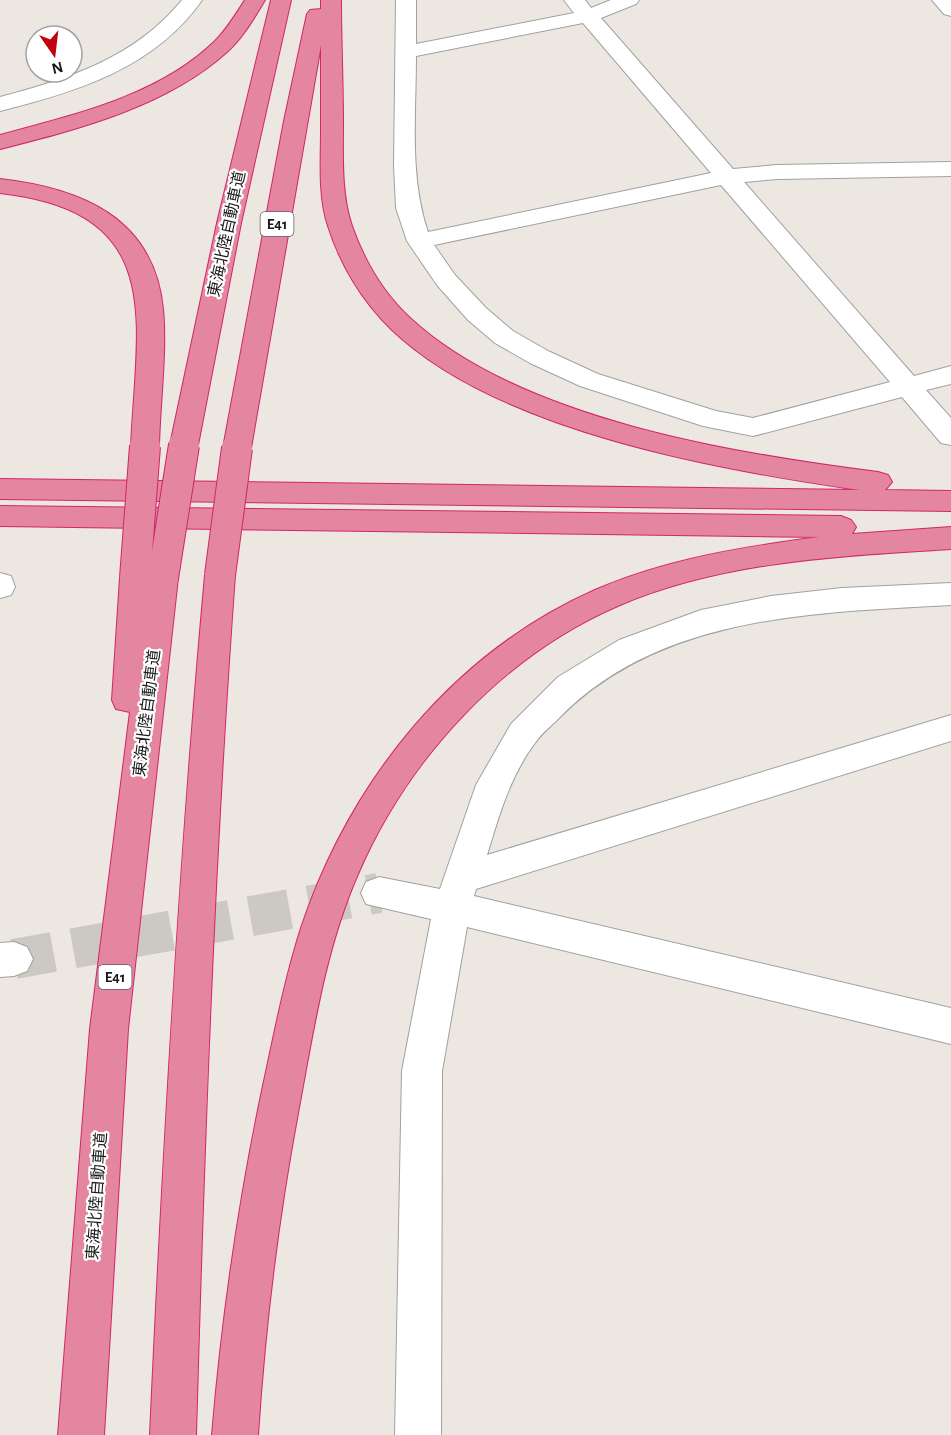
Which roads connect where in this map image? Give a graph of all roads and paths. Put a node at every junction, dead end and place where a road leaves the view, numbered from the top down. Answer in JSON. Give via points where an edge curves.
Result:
{"nodes":[{"id":1,"x":192,"y":0,"type":"edge"},
{"id":2,"x":255,"y":0,"type":"edge"},
{"id":3,"x":281,"y":0,"type":"edge"},
{"id":4,"x":320,"y":0,"type":"edge"},
{"id":5,"x":331,"y":0,"type":"edge"},
{"id":6,"x":406,"y":0,"type":"edge"},
{"id":7,"x":629,"y":0,"type":"edge"},
{"id":8,"x":942,"y":0,"type":"edge"},
{"id":9,"x":581,"y":8,"type":"edge"},
{"id":10,"x":951,"y":10,"type":"edge"},
{"id":11,"x":405,"y":52,"type":"junction"},
{"id":12,"x":0,"y":104,"type":"edge"},
{"id":13,"x":0,"y":142,"type":"edge"},
{"id":14,"x":951,"y":169,"type":"edge"},
{"id":15,"x":725,"y":177,"type":"junction"},
{"id":16,"x":0,"y":186,"type":"edge"},
{"id":17,"x":419,"y":241,"type":"junction"},
{"id":18,"x":951,"y":375,"type":"edge"},
{"id":19,"x":909,"y":386,"type":"junction"},
{"id":20,"x":951,"y":436,"type":"edge"},
{"id":21,"x":0,"y":489,"type":"edge"},
{"id":22,"x":951,"y":489,"type":"edge"},
{"id":23,"x":951,"y":501,"type":"edge"},
{"id":24,"x":0,"y":516,"type":"edge"},
{"id":25,"x":951,"y":530,"type":"edge"},
{"id":26,"x":951,"y":538,"type":"edge"},
{"id":27,"x":149,"y":578,"type":"junction"},
{"id":28,"x":951,"y":594,"type":"edge"},
{"id":29,"x":951,"y":728,"type":"edge"},
{"id":30,"x":456,"y":892,"type":"junction"},
{"id":31,"x":379,"y":893,"type":"tunnel mouth"},
{"id":32,"x":951,"y":1026,"type":"edge"},
{"id":33,"x":81,"y":1435,"type":"edge"},
{"id":34,"x":173,"y":1435,"type":"edge"},
{"id":35,"x":236,"y":1435,"type":"edge"},
{"id":36,"x":418,"y":1435,"type":"edge"}],
"edges":[{"from":1,"to":12,"type":"street","via":[[180,19],[118,64]]},
{"from":2,"to":13,"type":"highway","via":[[219,48],[171,80],[111,108]]},
{"from":3,"to":27,"type":"highway","name":"東海北陸自動車道","number":"E41","bridge":true,"via":[[229,223],[184,444]]},
{"from":4,"to":34,"type":"highway","number":"E41","bridge":true,"via":[[237,448],[220,575],[204,759],[190,1001]]},
{"from":5,"to":22,"type":"highway","via":[[332,147],[340,226],[354,263],[377,298],[409,331],[501,390],[617,432],[822,475]]},
{"from":6,"to":11,"type":"street"},
{"from":7,"to":9,"type":"street"},
{"from":8,"to":10,"type":"street"},
{"from":9,"to":11,"type":"street"},
{"from":9,"to":15,"type":"street"},
{"from":11,"to":17,"type":"street","via":[[408,208]]},
{"from":14,"to":15,"type":"street","via":[[777,172]]},
{"from":15,"to":17,"type":"street"},
{"from":15,"to":19,"type":"street"},
{"from":16,"to":27,"type":"highway","bridge":true,"via":[[54,194],[85,206],[111,224],[129,245],[143,273],[149,301],[145,446]]},
{"from":17,"to":19,"type":"street","via":[[446,280],[504,337],[589,380],[713,420],[753,427]]},
{"from":18,"to":19,"type":"street"},
{"from":19,"to":20,"type":"street"},
{"from":21,"to":23,"type":"highway"},
{"from":24,"to":25,"type":"highway"},
{"from":26,"to":35,"type":"highway","via":[[860,543],[730,561],[608,598],[550,628],[491,670],[437,721],[389,780],[350,850],[320,927],[292,1044],[261,1194],[240,1364]]},
{"from":27,"to":33,"type":"highway","name":"東海北陸自動車道","number":"E41","via":[[109,1029]]},
{"from":28,"to":30,"type":"street","via":[[771,608],[701,622],[630,649],[569,686],[523,733],[488,795]]},
{"from":29,"to":30,"type":"street"},
{"from":30,"to":31,"type":"street"},
{"from":30,"to":32,"type":"street"},
{"from":30,"to":36,"type":"street","via":[[422,1071]]}]}
